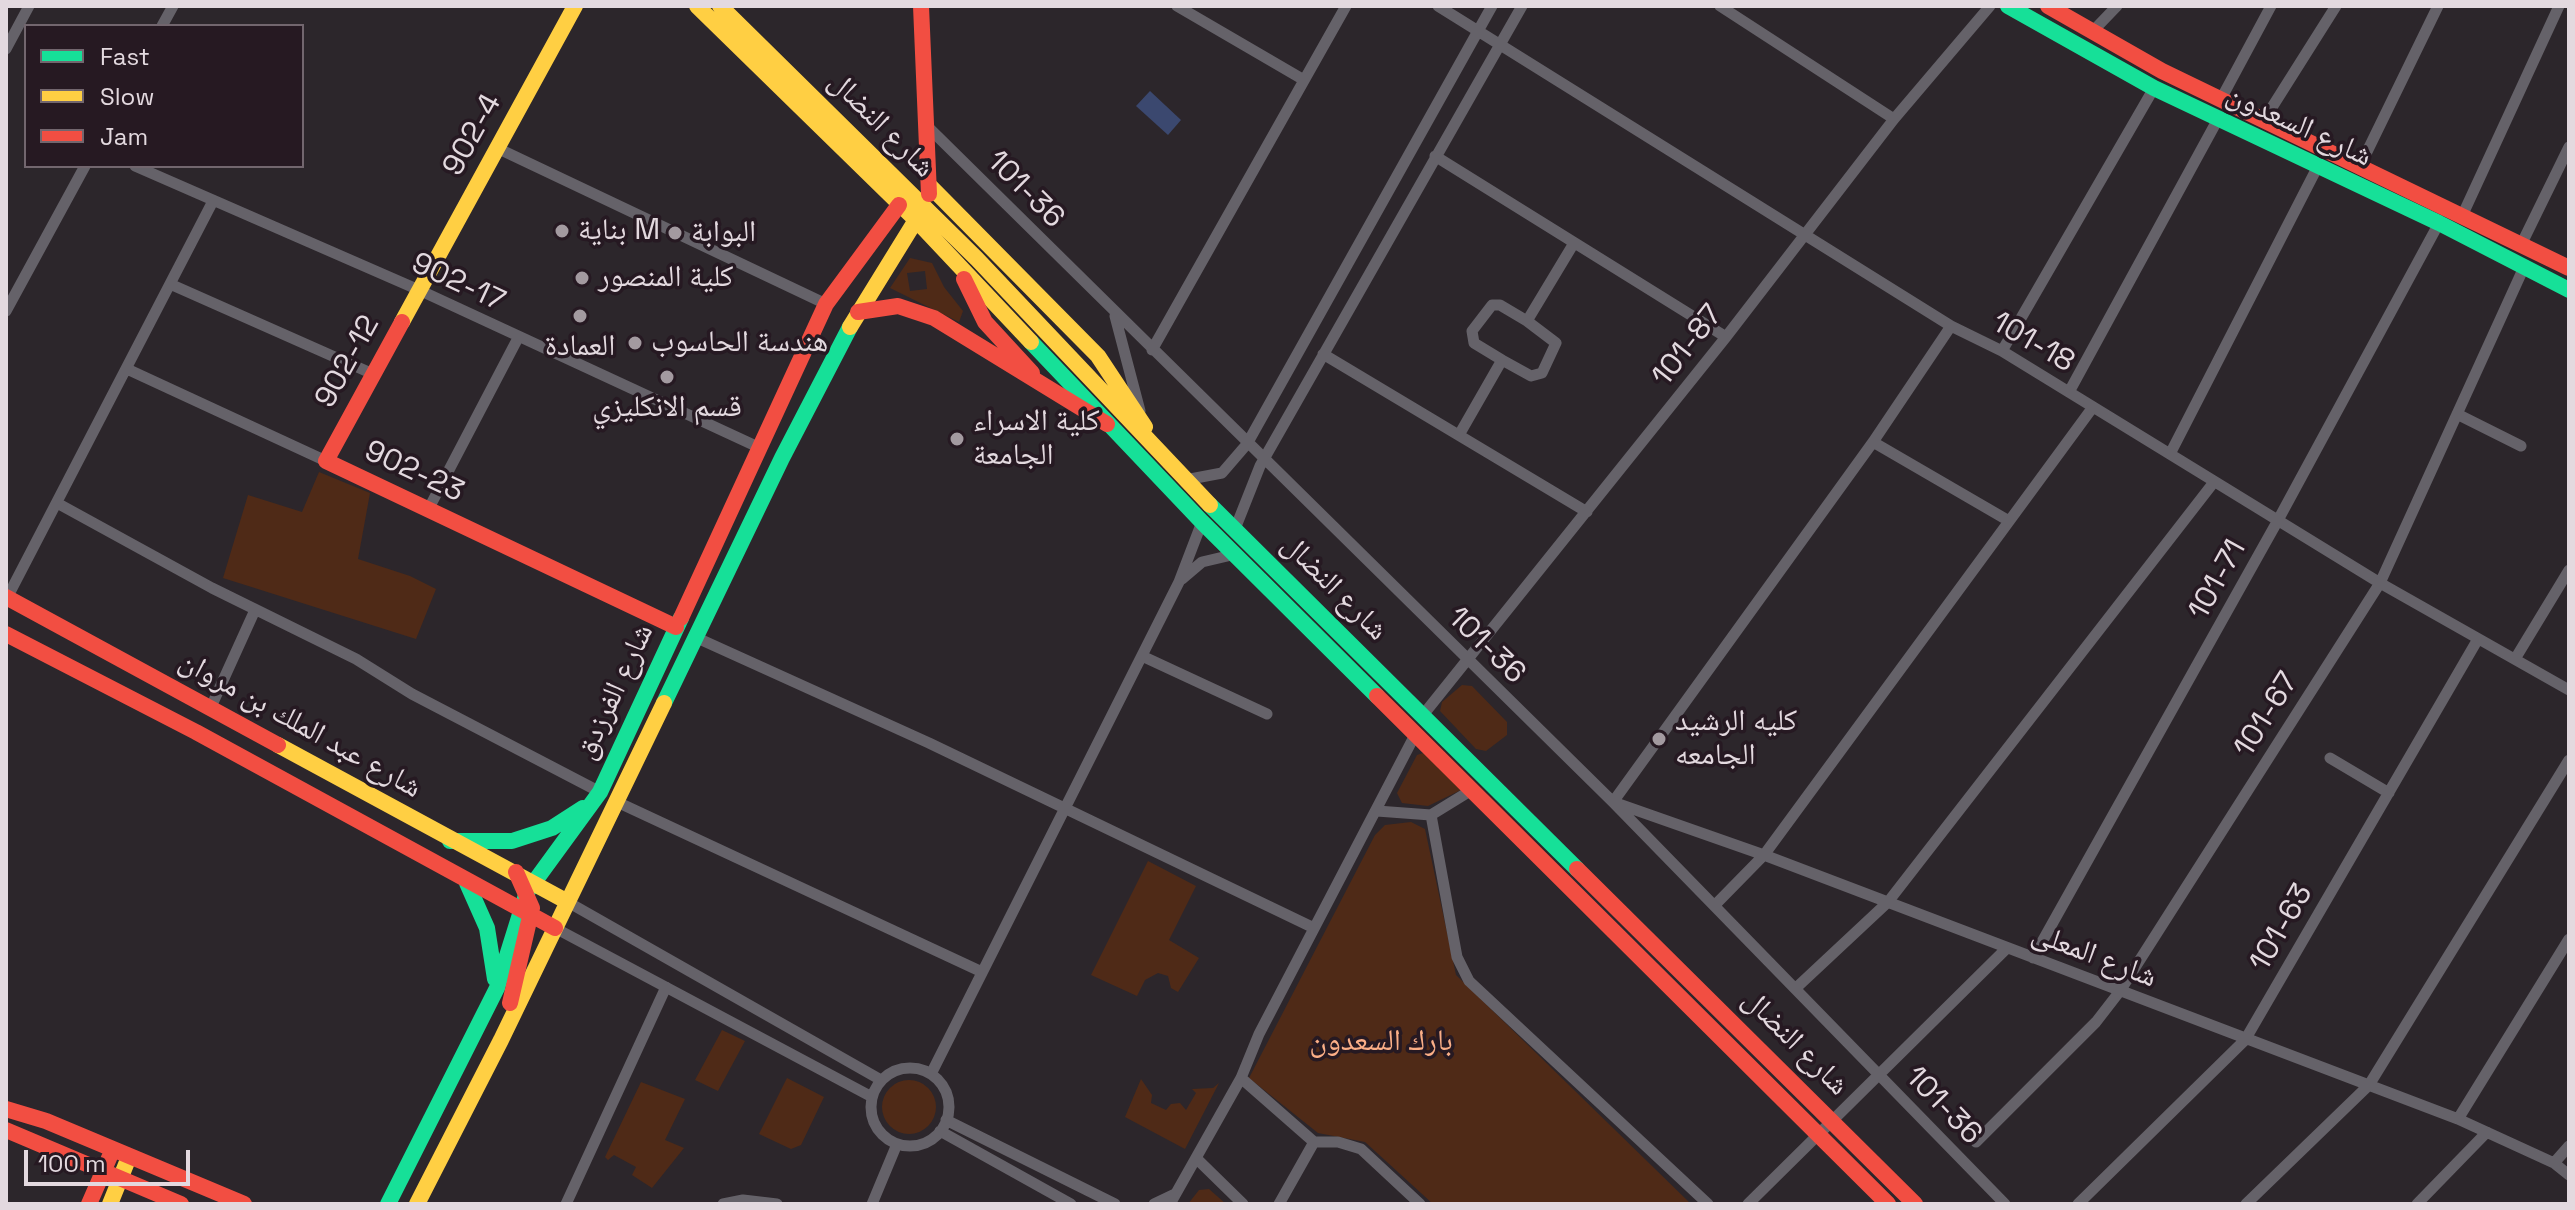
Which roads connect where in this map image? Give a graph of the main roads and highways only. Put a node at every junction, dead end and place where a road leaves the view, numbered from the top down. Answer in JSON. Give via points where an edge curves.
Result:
{"nodes":[{"id":1,"x":575,"y":6,"type":"edge"},
{"id":2,"x":697,"y":6,"type":"edge"},
{"id":3,"x":720,"y":6,"type":"edge"},
{"id":4,"x":2008,"y":6,"type":"edge"},
{"id":5,"x":2048,"y":6,"type":"edge"},
{"id":6,"x":921,"y":7,"type":"edge"},
{"id":7,"x":929,"y":185,"type":"junction"},
{"id":8,"x":913,"y":207,"type":"junction"},
{"id":9,"x":2569,"y":268,"type":"edge"},
{"id":10,"x":961,"y":270,"type":"junction"},
{"id":11,"x":1028,"y":285,"type":"junction"},
{"id":12,"x":419,"y":290,"type":"joint"},
{"id":13,"x":2569,"y":290,"type":"edge"},
{"id":14,"x":1014,"y":299,"type":"junction"},
{"id":15,"x":858,"y":312,"type":"junction"},
{"id":16,"x":1040,"y":383,"type":"junction"},
{"id":17,"x":1107,"y":424,"type":"junction"},
{"id":18,"x":1151,"y":443,"type":"junction"},
{"id":19,"x":326,"y":461,"type":"joint"},
{"id":20,"x":7,"y":598,"type":"edge"},
{"id":21,"x":676,"y":627,"type":"junction"},
{"id":22,"x":6,"y":634,"type":"edge"},
{"id":23,"x":128,"y":662,"type":"junction"},
{"id":24,"x":112,"y":689,"type":"junction"},
{"id":25,"x":272,"y":741,"type":"junction"},
{"id":26,"x":258,"y":766,"type":"junction"},
{"id":27,"x":598,"y":796,"type":"junction"},
{"id":28,"x":450,"y":841,"type":"junction"},
{"id":29,"x":467,"y":883,"type":"junction"},
{"id":30,"x":531,"y":887,"type":"junction"},
{"id":31,"x":566,"y":901,"type":"junction"},
{"id":32,"x":525,"y":914,"type":"junction"},
{"id":33,"x":555,"y":928,"type":"junction"},
{"id":34,"x":497,"y":988,"type":"junction"},
{"id":35,"x":501,"y":1040,"type":"junction"},
{"id":36,"x":6,"y":1109,"type":"edge"},
{"id":37,"x":6,"y":1130,"type":"edge"},
{"id":38,"x":113,"y":1149,"type":"junction"},
{"id":39,"x":129,"y":1157,"type":"junction"},
{"id":40,"x":103,"y":1172,"type":"junction"},
{"id":41,"x":120,"y":1179,"type":"junction"},
{"id":42,"x":417,"y":1202,"type":"edge"},
{"id":43,"x":89,"y":1204,"type":"edge"},
{"id":44,"x":110,"y":1204,"type":"edge"},
{"id":45,"x":181,"y":1204,"type":"edge"},
{"id":46,"x":244,"y":1204,"type":"edge"},
{"id":47,"x":388,"y":1204,"type":"edge"},
{"id":48,"x":1888,"y":1204,"type":"edge"},
{"id":49,"x":1915,"y":1204,"type":"edge"}],
"edges":[{"from":1,"to":12,"type":"main road","name":"902-4"},
{"from":2,"to":8,"type":"main road","name":"شارع النضال"},
{"from":3,"to":8,"type":"main road","name":"شارع النضال"},
{"from":4,"to":13,"type":"main road","name":"شارع السعدون","via":[[2154,88]]},
{"from":5,"to":9,"type":"main road","name":"شارع السعدون","via":[[2221,99]]},
{"from":6,"to":7,"type":"main road"},
{"from":7,"to":8,"type":"main road"},
{"from":7,"to":11,"type":"main road"},
{"from":8,"to":10,"type":"main road","name":"شارع النضال"},
{"from":8,"to":14,"type":"main road","name":"شارع النضال"},
{"from":8,"to":15,"type":"main road","name":"شارع الفرزدق"},
{"from":8,"to":21,"type":"main road","name":"شارع الفرزدق","via":[[826,304]]},
{"from":10,"to":16,"type":"main road","via":[[985,322]]},
{"from":10,"to":17,"type":"main road","name":"شارع النضال"},
{"from":11,"to":14,"type":"main road"},
{"from":11,"to":18,"type":"main road","via":[[1098,356],[1142,420]]},
{"from":12,"to":19,"type":"main road","name":"902-12"},
{"from":14,"to":18,"type":"main road","name":"شارع النضال"},
{"from":15,"to":16,"type":"main road","via":[[898,306],[934,318]]},
{"from":15,"to":31,"type":"main road","name":"شارع الفرزدق"},
{"from":16,"to":17,"type":"main road"},
{"from":17,"to":48,"type":"main road","name":"شارع النضال"},
{"from":18,"to":49,"type":"main road","name":"شارع النضال"},
{"from":19,"to":21,"type":"main road","name":"902-23"},
{"from":20,"to":23,"type":"main road","name":"شارع عبد الملك بن مروان"},
{"from":21,"to":27,"type":"main road","name":"شارع الفرزدق"},
{"from":22,"to":24,"type":"main road","name":"شارع عبد الملك بن مروان"},
{"from":23,"to":24,"type":"main road"},
{"from":23,"to":25,"type":"main road","name":"شارع عبد الملك بن مروان"},
{"from":24,"to":26,"type":"main road","name":"شارع عبد الملك بن مروان"},
{"from":25,"to":26,"type":"main road"},
{"from":25,"to":28,"type":"main road","name":"شارع عبد الملك بن مروان"},
{"from":26,"to":29,"type":"main road","name":"شارع عبد الملك بن مروان"},
{"from":27,"to":28,"type":"main road","via":[[534,835],[486,843]]},
{"from":27,"to":30,"type":"main road","name":"شارع الفرزدق"},
{"from":28,"to":30,"type":"main road","name":"شارع عبد الملك بن مروان","via":[[516,872]]},
{"from":29,"to":32,"type":"main road","name":"شارع عبد الملك بن مروان"},
{"from":29,"to":34,"type":"main road","via":[[487,928]]},
{"from":30,"to":31,"type":"main road","name":"شارع عبد الملك بن مروان"},
{"from":30,"to":32,"type":"main road","name":"شارع الفرزدق"},
{"from":31,"to":33,"type":"main road","name":"شارع الفرزدق"},
{"from":32,"to":33,"type":"main road","name":"شارع عبد الملك بن مروان"},
{"from":32,"to":34,"type":"main road","name":"شارع الفرزدق"},
{"from":32,"to":35,"type":"main road"},
{"from":33,"to":35,"type":"main road","name":"شارع الفرزدق"},
{"from":34,"to":47,"type":"main road","name":"شارع الفرزدق"},
{"from":35,"to":42,"type":"main road","name":"شارع الفرزدق"},
{"from":36,"to":38,"type":"main road"},
{"from":37,"to":40,"type":"main road"},
{"from":38,"to":39,"type":"main road"},
{"from":38,"to":40,"type":"main road"},
{"from":39,"to":41,"type":"main road"},
{"from":39,"to":46,"type":"main road"},
{"from":40,"to":41,"type":"main road"},
{"from":40,"to":43,"type":"main road"},
{"from":41,"to":44,"type":"main road"},
{"from":41,"to":45,"type":"main road"}]}
